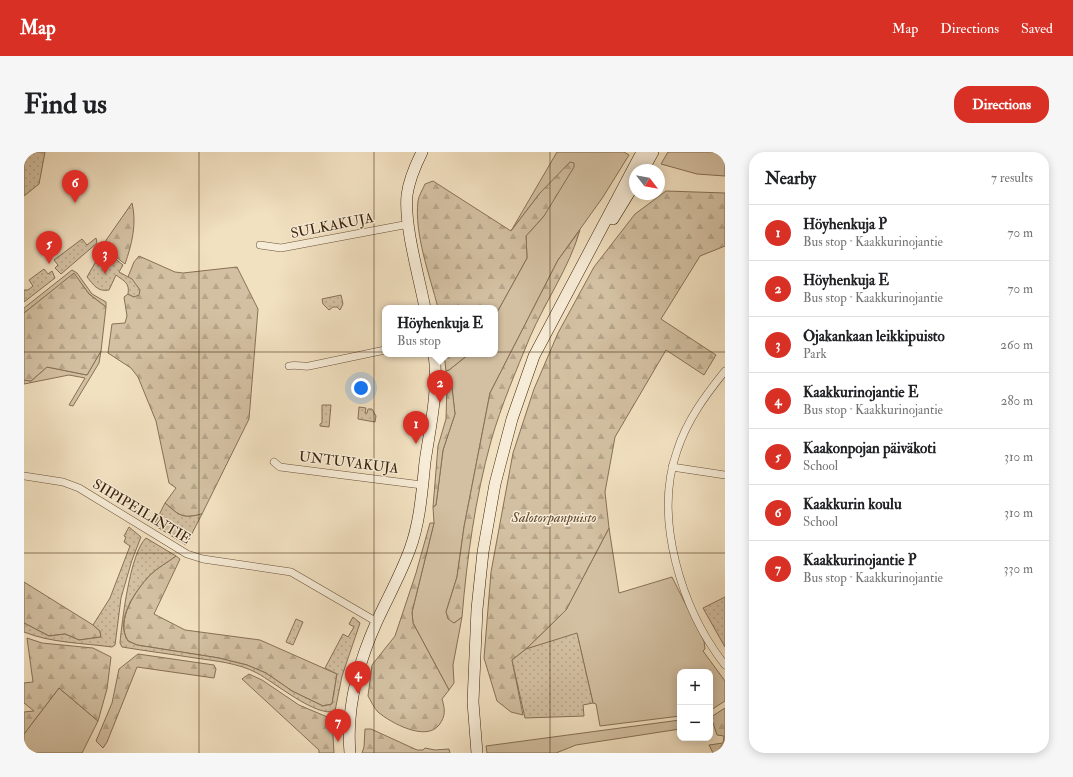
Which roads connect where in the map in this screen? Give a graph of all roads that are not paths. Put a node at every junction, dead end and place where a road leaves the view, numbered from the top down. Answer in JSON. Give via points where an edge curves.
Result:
{"nodes":[{"id":1,"x":422,"y":152,"type":"edge"},
{"id":2,"x":642,"y":152,"type":"edge"},
{"id":3,"x":653,"y":152,"type":"edge"},
{"id":4,"x":646,"y":164,"type":"edge"},
{"id":5,"x":629,"y":192,"type":"edge"},
{"id":6,"x":409,"y":224,"type":"junction"},
{"id":7,"x":260,"y":245,"type":"dead end"},
{"id":8,"x":575,"y":276,"type":"junction"},
{"id":9,"x":424,"y":305,"type":"edge"},
{"id":10,"x":382,"y":351,"type":"edge"},
{"id":11,"x":434,"y":357,"type":"edge"},
{"id":12,"x":289,"y":366,"type":"dead end"},
{"id":13,"x":725,"y":371,"type":"edge"},
{"id":14,"x":274,"y":462,"type":"dead end"},
{"id":15,"x":672,"y":467,"type":"junction"},
{"id":16,"x":725,"y":475,"type":"edge"},
{"id":17,"x":24,"y":476,"type":"edge"},
{"id":18,"x":422,"y":485,"type":"junction"},
{"id":19,"x":377,"y":622,"type":"junction"},
{"id":20,"x":725,"y":664,"type":"edge"},
{"id":21,"x":350,"y":753,"type":"edge"},
{"id":22,"x":477,"y":753,"type":"edge"}],
"edges":[{"from":1,"to":6,"type":"main road","via":[[413,170],[407,196]]},
{"from":2,"to":8,"type":"main road"},
{"from":3,"to":4,"type":"main road"},
{"from":5,"to":8,"type":"main road"},
{"from":6,"to":7,"type":"street","name":"SULKAKUJA","via":[[281,248]]},
{"from":6,"to":9,"type":"main road"},
{"from":8,"to":22,"type":"main road","via":[[534,356],[512,419],[495,484],[476,609],[473,695]]},
{"from":10,"to":12,"type":"street","via":[[309,366]]},
{"from":11,"to":18,"type":"main road","via":[[436,391]]},
{"from":13,"to":15,"type":"street","via":[[700,401],[684,432]]},
{"from":14,"to":18,"type":"street","name":"UNTUVAKUJA","via":[[280,466]]},
{"from":15,"to":16,"type":"street"},
{"from":15,"to":20,"type":"street","via":[[668,492],[669,518],[676,563],[686,597],[700,629]]},
{"from":17,"to":19,"type":"street","name":"SIIPIPEILINTIE","via":[[63,482],[79,488],[179,550],[193,556],[291,572]]},
{"from":18,"to":19,"type":"main road","via":[[418,521],[411,547]]},
{"from":19,"to":21,"type":"main road","via":[[357,674],[350,717]]}]}
